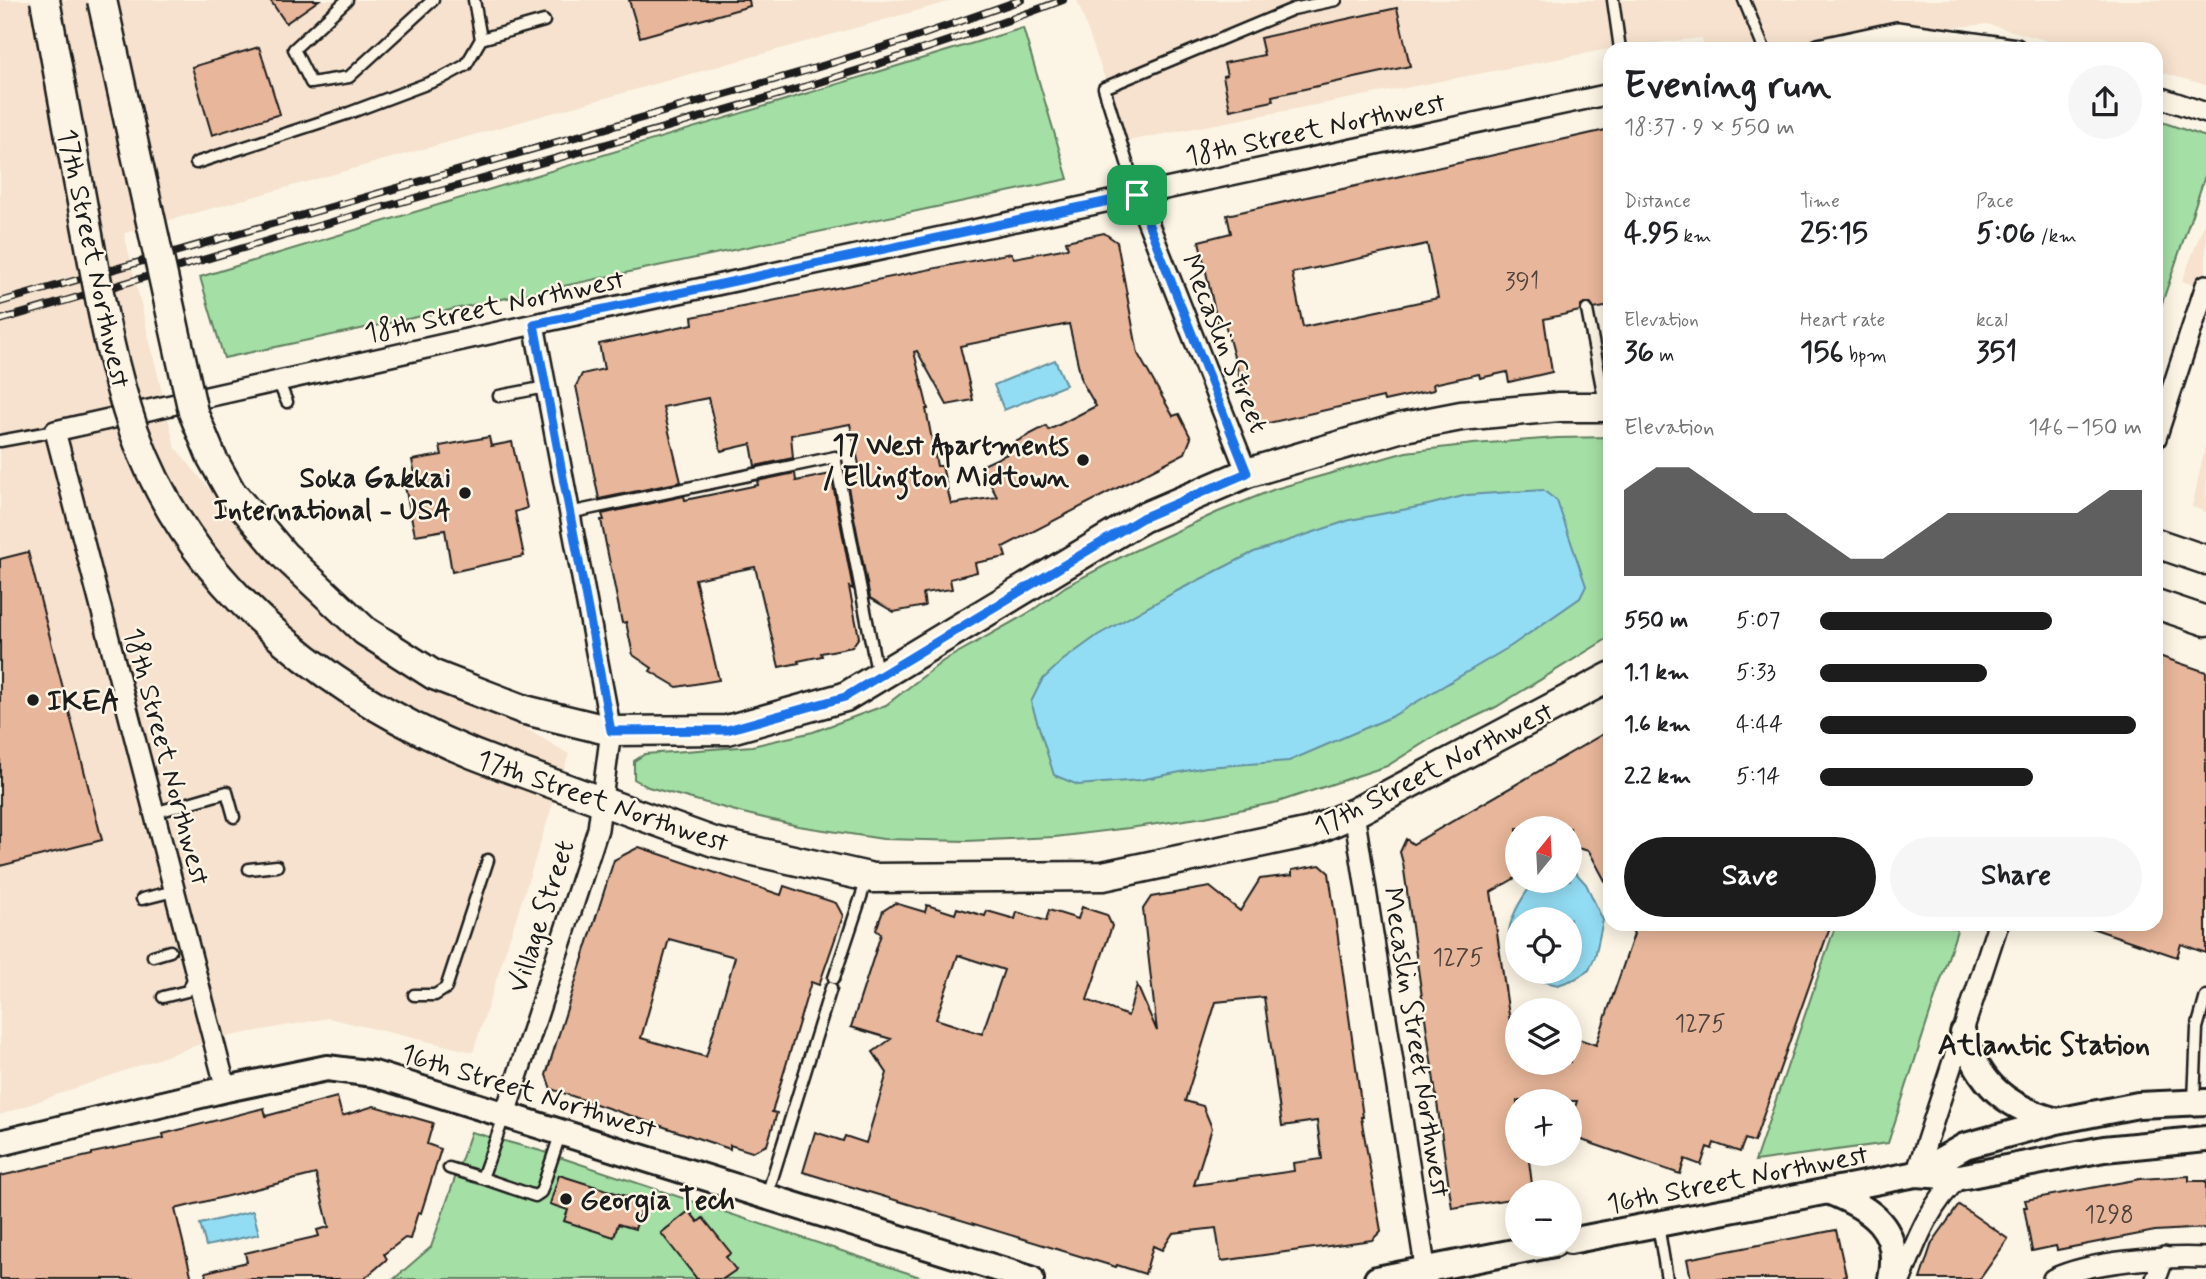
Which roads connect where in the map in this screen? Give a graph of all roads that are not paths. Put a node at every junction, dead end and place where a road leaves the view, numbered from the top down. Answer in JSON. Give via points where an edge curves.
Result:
{"nodes":[{"id":1,"x":45,"y":0,"type":"edge"},
{"id":2,"x":102,"y":0,"type":"edge"},
{"id":3,"x":348,"y":0,"type":"edge"},
{"id":4,"x":433,"y":0,"type":"edge"},
{"id":5,"x":474,"y":0,"type":"edge"},
{"id":6,"x":1336,"y":0,"type":"edge"},
{"id":7,"x":1613,"y":0,"type":"edge"},
{"id":8,"x":1744,"y":0,"type":"edge"},
{"id":9,"x":544,"y":21,"type":"dead end"},
{"id":10,"x":481,"y":39,"type":"junction"},
{"id":11,"x":1619,"y":42,"type":"edge"},
{"id":12,"x":1761,"y":42,"type":"edge"},
{"id":13,"x":1851,"y":42,"type":"edge"},
{"id":14,"x":1975,"y":42,"type":"edge"},
{"id":15,"x":1603,"y":95,"type":"edge"},
{"id":16,"x":2163,"y":98,"type":"edge"},
{"id":17,"x":2206,"y":113,"type":"edge"},
{"id":18,"x":196,"y":163,"type":"dead end"},
{"id":19,"x":1137,"y":195,"type":"junction"},
{"id":20,"x":2206,"y":285,"type":"edge"},
{"id":21,"x":1587,"y":310,"type":"dead end"},
{"id":22,"x":534,"y":324,"type":"junction"},
{"id":23,"x":2200,"y":329,"type":"edge"},
{"id":24,"x":278,"y":381,"type":"junction"},
{"id":25,"x":1603,"y":384,"type":"edge"},
{"id":26,"x":546,"y":387,"type":"junction"},
{"id":27,"x":499,"y":396,"type":"dead end"},
{"id":28,"x":287,"y":402,"type":"dead end"},
{"id":29,"x":1603,"y":407,"type":"edge"},
{"id":30,"x":2163,"y":421,"type":"edge"},
{"id":31,"x":55,"y":431,"type":"junction"},
{"id":32,"x":0,"y":441,"type":"edge"},
{"id":33,"x":1247,"y":473,"type":"junction"},
{"id":34,"x":569,"y":513,"type":"junction"},
{"id":35,"x":2163,"y":545,"type":"edge"},
{"id":36,"x":2206,"y":560,"type":"edge"},
{"id":37,"x":2163,"y":606,"type":"edge"},
{"id":38,"x":2206,"y":621,"type":"edge"},
{"id":39,"x":878,"y":676,"type":"junction"},
{"id":40,"x":1603,"y":681,"type":"edge"},
{"id":41,"x":611,"y":731,"type":"junction"},
{"id":42,"x":601,"y":802,"type":"junction"},
{"id":43,"x":154,"y":813,"type":"junction"},
{"id":44,"x":1353,"y":813,"type":"junction"},
{"id":45,"x":234,"y":817,"type":"dead end"},
{"id":46,"x":488,"y":860,"type":"dead end"},
{"id":47,"x":277,"y":866,"type":"dead end"},
{"id":48,"x":249,"y":869,"type":"dead end"},
{"id":49,"x":868,"y":877,"type":"junction"},
{"id":50,"x":174,"y":891,"type":"junction"},
{"id":51,"x":142,"y":899,"type":"dead end"},
{"id":52,"x":1996,"y":931,"type":"edge"},
{"id":53,"x":170,"y":951,"type":"dead end"},
{"id":54,"x":153,"y":956,"type":"dead end"},
{"id":55,"x":196,"y":975,"type":"junction"},
{"id":56,"x":414,"y":995,"type":"dead end"},
{"id":57,"x":2206,"y":996,"type":"edge"},
{"id":58,"x":163,"y":997,"type":"dead end"},
{"id":59,"x":1963,"y":1033,"type":"junction"},
{"id":60,"x":226,"y":1089,"type":"junction"},
{"id":61,"x":2200,"y":1102,"type":"edge"},
{"id":62,"x":505,"y":1114,"type":"junction"},
{"id":63,"x":2057,"y":1121,"type":"junction"},
{"id":64,"x":561,"y":1132,"type":"junction"},
{"id":65,"x":2206,"y":1139,"type":"edge"},
{"id":66,"x":0,"y":1143,"type":"edge"},
{"id":67,"x":449,"y":1168,"type":"dead end"},
{"id":68,"x":1916,"y":1174,"type":"junction"},
{"id":69,"x":1960,"y":1177,"type":"junction"},
{"id":70,"x":482,"y":1178,"type":"junction"},
{"id":71,"x":1828,"y":1191,"type":"junction"},
{"id":72,"x":767,"y":1196,"type":"junction"},
{"id":73,"x":1658,"y":1224,"type":"junction"},
{"id":74,"x":1582,"y":1239,"type":"edge"},
{"id":75,"x":1505,"y":1255,"type":"edge"},
{"id":76,"x":2164,"y":1257,"type":"junction"},
{"id":77,"x":2206,"y":1258,"type":"edge"},
{"id":78,"x":1426,"y":1274,"type":"edge"},
{"id":79,"x":1028,"y":1279,"type":"edge"},
{"id":80,"x":1377,"y":1279,"type":"edge"},
{"id":81,"x":1667,"y":1279,"type":"edge"},
{"id":82,"x":1891,"y":1279,"type":"edge"},
{"id":83,"x":1901,"y":1279,"type":"edge"},
{"id":84,"x":2053,"y":1279,"type":"edge"},
{"id":85,"x":2156,"y":1279,"type":"edge"}],
"edges":[{"from":1,"to":42,"type":"main road","name":"17th Street Northwest","bridge":true,"via":[[108,345],[135,432],[180,521],[214,569],[253,612],[327,676],[404,723],[470,754]]},
{"from":2,"to":41,"type":"main road","bridge":true,"via":[[193,412],[231,492],[284,555],[365,631],[434,675],[525,710]]},
{"from":3,"to":4,"type":"lane","via":[[294,49],[311,83],[349,77]]},
{"from":5,"to":10,"type":"lane"},
{"from":6,"to":19,"type":"lane","via":[[1293,9],[1104,88]]},
{"from":7,"to":11,"type":"lane"},
{"from":8,"to":12,"type":"lane"},
{"from":9,"to":10,"type":"lane"},
{"from":10,"to":18,"type":"lane","via":[[466,65],[442,78]]},
{"from":13,"to":14,"type":"street","via":[[1897,32]]},
{"from":15,"to":19,"type":"street","name":"18th Street Northwest"},
{"from":16,"to":17,"type":"street"},
{"from":19,"to":22,"type":"street","name":"18th Street Northwest"},
{"from":19,"to":33,"type":"street","name":"Mecaslin Street"},
{"from":20,"to":23,"type":"street"},
{"from":21,"to":25,"type":"lane"},
{"from":22,"to":24,"type":"street","name":"18th Street Northwest"},
{"from":22,"to":26,"type":"street","name":"Village Street"},
{"from":23,"to":30,"type":"street"},
{"from":24,"to":28,"type":"lane"},
{"from":24,"to":31,"type":"street","name":"18th Street Northwest"},
{"from":26,"to":27,"type":"lane"},
{"from":26,"to":34,"type":"street","name":"Village Street"},
{"from":29,"to":33,"type":"main road","via":[[1461,416],[1399,428]]},
{"from":31,"to":32,"type":"lane"},
{"from":31,"to":43,"type":"street","name":"18th Street Northwest"},
{"from":33,"to":39,"type":"main road","via":[[1142,518]]},
{"from":34,"to":39,"type":"lane","via":[[835,457]]},
{"from":34,"to":41,"type":"street","name":"Village Street"},
{"from":35,"to":36,"type":"main road"},
{"from":37,"to":38,"type":"main road"},
{"from":39,"to":41,"type":"main road","via":[[845,697],[727,730]]},
{"from":40,"to":44,"type":"main road","name":"17th Street Northwest"},
{"from":41,"to":42,"type":"street","name":"Village Street"},
{"from":42,"to":49,"type":"main road","name":"17th Street Northwest","via":[[714,842]]},
{"from":42,"to":62,"type":"street","name":"Village Street","via":[[598,829]]},
{"from":43,"to":45,"type":"lane","via":[[227,792]]},
{"from":43,"to":50,"type":"street","name":"18th Street Northwest"},
{"from":44,"to":49,"type":"main road","name":"17th Street Northwest","via":[[1310,832],[1103,876]]},
{"from":44,"to":78,"type":"street","name":"Mecaslin Street Northwest"},
{"from":46,"to":56,"type":"lane","via":[[446,988],[435,995]]},
{"from":47,"to":48,"type":"lane"},
{"from":49,"to":72,"type":"lane"},
{"from":50,"to":51,"type":"lane"},
{"from":50,"to":55,"type":"street","name":"18th Street Northwest"},
{"from":52,"to":59,"type":"street"},
{"from":53,"to":54,"type":"lane"},
{"from":55,"to":58,"type":"lane","via":[[187,991]]},
{"from":55,"to":60,"type":"street","name":"18th Street Northwest"},
{"from":57,"to":61,"type":"lane","via":[[2197,1028]]},
{"from":59,"to":63,"type":"street","via":[[1977,1070],[1989,1085],[2024,1109]]},
{"from":59,"to":68,"type":"street"},
{"from":60,"to":62,"type":"street","name":"16th Street Northwest","via":[[327,1068],[374,1073]]},
{"from":60,"to":66,"type":"street","name":"16th Street Northwest"},
{"from":61,"to":63,"type":"street","name":"16th Street Northwest","via":[[2138,1105]]},
{"from":62,"to":64,"type":"street","name":"16th Street Northwest"},
{"from":62,"to":70,"type":"lane"},
{"from":63,"to":68,"type":"street","name":"16th Street Northwest","via":[[1965,1146]]},
{"from":64,"to":70,"type":"lane","via":[[541,1192],[535,1196]]},
{"from":64,"to":72,"type":"street","name":"16th Street Northwest"},
{"from":65,"to":69,"type":"street","name":"16th Street Northwest","via":[[2104,1149]]},
{"from":67,"to":70,"type":"lane"},
{"from":68,"to":69,"type":"street","name":"16th Street Northwest"},
{"from":68,"to":71,"type":"street","name":"16th Street Northwest"},
{"from":69,"to":83,"type":"street","via":[[1926,1220]]},
{"from":71,"to":73,"type":"street","name":"16th Street Northwest"},
{"from":71,"to":82,"type":"street","via":[[1862,1206],[1880,1222],[1892,1244]]},
{"from":72,"to":79,"type":"street","name":"16th Street Northwest"},
{"from":73,"to":74,"type":"street","name":"16th Street Northwest"},
{"from":73,"to":81,"type":"lane"},
{"from":75,"to":78,"type":"street"},
{"from":76,"to":77,"type":"street"},
{"from":76,"to":84,"type":"street","via":[[2070,1271]]},
{"from":76,"to":85,"type":"street"},
{"from":78,"to":80,"type":"street"}]}
